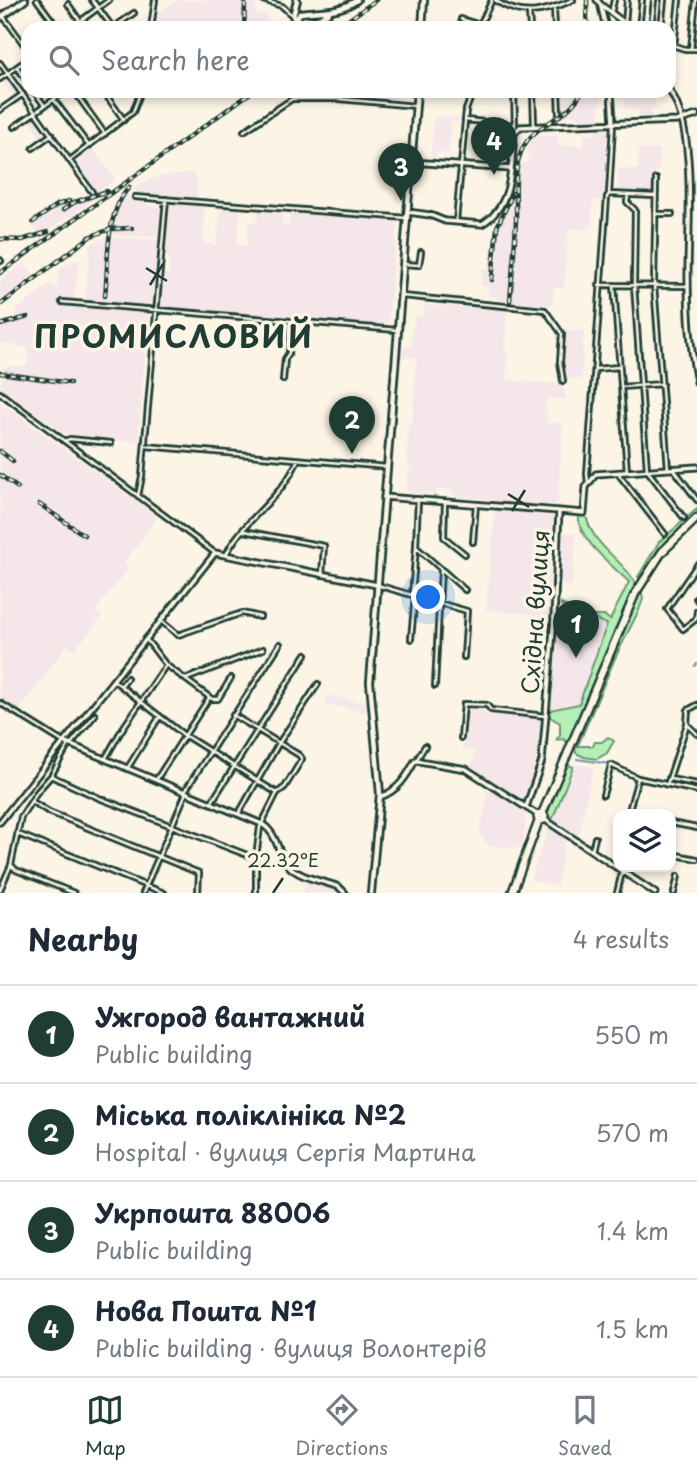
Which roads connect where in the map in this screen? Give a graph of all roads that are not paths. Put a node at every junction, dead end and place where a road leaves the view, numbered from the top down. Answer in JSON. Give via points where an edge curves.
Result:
{"nodes":[{"id":1,"x":25,"y":0,"type":"edge"},
{"id":2,"x":37,"y":0,"type":"edge"},
{"id":3,"x":92,"y":0,"type":"edge"},
{"id":4,"x":110,"y":0,"type":"edge"},
{"id":5,"x":155,"y":0,"type":"edge"},
{"id":6,"x":262,"y":0,"type":"edge"},
{"id":7,"x":297,"y":0,"type":"edge"},
{"id":8,"x":356,"y":0,"type":"edge"},
{"id":9,"x":424,"y":0,"type":"edge"},
{"id":10,"x":493,"y":0,"type":"edge"},
{"id":11,"x":573,"y":0,"type":"edge"},
{"id":12,"x":597,"y":0,"type":"edge"},
{"id":13,"x":614,"y":0,"type":"edge"},
{"id":14,"x":627,"y":0,"type":"edge"},
{"id":15,"x":642,"y":0,"type":"edge"},
{"id":16,"x":654,"y":0,"type":"edge"},
{"id":17,"x":664,"y":0,"type":"edge"},
{"id":18,"x":679,"y":0,"type":"edge"},
{"id":19,"x":696,"y":0,"type":"edge"},
{"id":20,"x":68,"y":4,"type":"dead end"},
{"id":21,"x":601,"y":5,"type":"junction"},
{"id":22,"x":98,"y":8,"type":"junction"},
{"id":23,"x":294,"y":8,"type":"junction"},
{"id":24,"x":554,"y":8,"type":"junction"},
{"id":25,"x":287,"y":11,"type":"junction"},
{"id":26,"x":329,"y":11,"type":"junction"},
{"id":27,"x":134,"y":13,"type":"dead end"},
{"id":28,"x":302,"y":13,"type":"junction"},
{"id":29,"x":529,"y":13,"type":"junction"},
{"id":30,"x":611,"y":13,"type":"junction"},
{"id":31,"x":2,"y":17,"type":"edge"},
{"id":32,"x":295,"y":18,"type":"junction"},
{"id":33,"x":461,"y":19,"type":"dead end"},
{"id":34,"x":53,"y":21,"type":"edge"},
{"id":35,"x":80,"y":21,"type":"joint"},
{"id":36,"x":108,"y":21,"type":"edge"},
{"id":37,"x":123,"y":21,"type":"edge"},
{"id":38,"x":152,"y":21,"type":"edge"},
{"id":39,"x":296,"y":21,"type":"edge"},
{"id":40,"x":310,"y":21,"type":"edge"},
{"id":41,"x":314,"y":21,"type":"edge"},
{"id":42,"x":422,"y":21,"type":"edge"},
{"id":43,"x":467,"y":21,"type":"edge"},
{"id":44,"x":482,"y":21,"type":"edge"},
{"id":45,"x":530,"y":21,"type":"edge"},
{"id":46,"x":555,"y":21,"type":"edge"},
{"id":47,"x":605,"y":21,"type":"edge"},
{"id":48,"x":621,"y":21,"type":"edge"},
{"id":49,"x":625,"y":21,"type":"edge"},
{"id":50,"x":640,"y":21,"type":"edge"},
{"id":51,"x":652,"y":21,"type":"edge"},
{"id":52,"x":662,"y":21,"type":"edge"},
{"id":53,"x":676,"y":28,"type":"edge"},
{"id":54,"x":21,"y":41,"type":"edge"},
{"id":55,"x":676,"y":46,"type":"edge"},
{"id":56,"x":691,"y":49,"type":"junction"},
{"id":57,"x":697,"y":49,"type":"edge"},
{"id":58,"x":0,"y":62,"type":"edge"},
{"id":59,"x":21,"y":64,"type":"edge"},
{"id":60,"x":17,"y":67,"type":"junction"},
{"id":61,"x":21,"y":73,"type":"edge"},
{"id":62,"x":8,"y":74,"type":"junction"},
{"id":63,"x":0,"y":79,"type":"edge"},
{"id":64,"x":21,"y":91,"type":"edge"},
{"id":65,"x":21,"y":95,"type":"edge"},
{"id":66,"x":26,"y":98,"type":"edge"},
{"id":67,"x":39,"y":98,"type":"edge"},
{"id":68,"x":57,"y":98,"type":"edge"},
{"id":69,"x":79,"y":98,"type":"edge"},
{"id":70,"x":108,"y":98,"type":"edge"},
{"id":71,"x":139,"y":98,"type":"edge"},
{"id":72,"x":417,"y":98,"type":"edge"},
{"id":73,"x":471,"y":98,"type":"edge"},
{"id":74,"x":514,"y":98,"type":"edge"},
{"id":75,"x":533,"y":98,"type":"edge"},
{"id":76,"x":558,"y":98,"type":"edge"},
{"id":77,"x":611,"y":98,"type":"edge"},
{"id":78,"x":675,"y":98,"type":"edge"},
{"id":79,"x":54,"y":100,"type":"junction"},
{"id":80,"x":45,"y":106,"type":"junction"},
{"id":81,"x":416,"y":106,"type":"junction"},
{"id":82,"x":0,"y":110,"type":"edge"},
{"id":83,"x":612,"y":112,"type":"junction"},
{"id":84,"x":37,"y":113,"type":"junction"},
{"id":85,"x":559,"y":114,"type":"dead end"},
{"id":86,"x":697,"y":115,"type":"edge"},
{"id":87,"x":688,"y":118,"type":"junction"},
{"id":88,"x":124,"y":120,"type":"junction"},
{"id":89,"x":466,"y":120,"type":"junction"},
{"id":90,"x":600,"y":123,"type":"junction"},
{"id":91,"x":613,"y":123,"type":"junction"},
{"id":92,"x":534,"y":125,"type":"junction"},
{"id":93,"x":14,"y":127,"type":"dead end"},
{"id":94,"x":515,"y":127,"type":"junction"},
{"id":95,"x":244,"y":131,"type":"dead end"},
{"id":96,"x":52,"y":134,"type":"junction"},
{"id":97,"x":106,"y":134,"type":"junction"},
{"id":98,"x":691,"y":137,"type":"dead end"},
{"id":99,"x":89,"y":146,"type":"junction"},
{"id":100,"x":33,"y":148,"type":"dead end"},
{"id":101,"x":70,"y":160,"type":"junction"},
{"id":102,"x":412,"y":162,"type":"junction"},
{"id":103,"x":461,"y":166,"type":"junction"},
{"id":104,"x":511,"y":169,"type":"junction"},
{"id":105,"x":695,"y":173,"type":"dead end"},
{"id":106,"x":656,"y":179,"type":"dead end"},
{"id":107,"x":92,"y":192,"type":"dead end"},
{"id":108,"x":609,"y":194,"type":"junction"},
{"id":109,"x":628,"y":195,"type":"junction"},
{"id":110,"x":656,"y":196,"type":"junction"},
{"id":111,"x":135,"y":197,"type":"dead end"},
{"id":112,"x":166,"y":199,"type":"junction"},
{"id":113,"x":655,"y":214,"type":"junction"},
{"id":114,"x":672,"y":214,"type":"dead end"},
{"id":115,"x":407,"y":215,"type":"junction"},
{"id":116,"x":456,"y":222,"type":"junction"},
{"id":117,"x":421,"y":252,"type":"dead end"},
{"id":118,"x":403,"y":264,"type":"junction"},
{"id":119,"x":599,"y":285,"type":"junction"},
{"id":120,"x":614,"y":285,"type":"junction"},
{"id":121,"x":634,"y":285,"type":"junction"},
{"id":122,"x":654,"y":285,"type":"junction"},
{"id":123,"x":689,"y":286,"type":"junction"},
{"id":124,"x":401,"y":296,"type":"junction"},
{"id":125,"x":62,"y":302,"type":"dead end"},
{"id":126,"x":156,"y":310,"type":"junction"},
{"id":127,"x":292,"y":322,"type":"junction"},
{"id":128,"x":398,"y":330,"type":"junction"},
{"id":129,"x":620,"y":367,"type":"junction"},
{"id":130,"x":594,"y":369,"type":"junction"},
{"id":131,"x":283,"y":380,"type":"dead end"},
{"id":132,"x":563,"y":381,"type":"dead end"},
{"id":133,"x":697,"y":382,"type":"edge"},
{"id":134,"x":662,"y":384,"type":"junction"},
{"id":135,"x":641,"y":385,"type":"junction"},
{"id":136,"x":621,"y":387,"type":"junction"},
{"id":137,"x":0,"y":393,"type":"edge"},
{"id":138,"x":64,"y":441,"type":"junction"},
{"id":139,"x":111,"y":443,"type":"dead end"},
{"id":140,"x":145,"y":446,"type":"junction"},
{"id":141,"x":298,"y":459,"type":"junction"},
{"id":142,"x":387,"y":467,"type":"junction"},
{"id":143,"x":697,"y":467,"type":"edge"},
{"id":144,"x":671,"y":469,"type":"junction"},
{"id":145,"x":647,"y":470,"type":"junction"},
{"id":146,"x":619,"y":472,"type":"junction"},
{"id":147,"x":627,"y":472,"type":"junction"},
{"id":148,"x":588,"y":483,"type":"junction"},
{"id":149,"x":138,"y":496,"type":"junction"},
{"id":150,"x":384,"y":497,"type":"junction"},
{"id":151,"x":418,"y":499,"type":"junction"},
{"id":152,"x":697,"y":500,"type":"edge"},
{"id":153,"x":446,"y":502,"type":"junction"},
{"id":154,"x":476,"y":504,"type":"junction"},
{"id":155,"x":559,"y":511,"type":"junction"},
{"id":156,"x":697,"y":518,"type":"edge"},
{"id":157,"x":684,"y":519,"type":"dead end"},
{"id":158,"x":243,"y":531,"type":"junction"},
{"id":159,"x":666,"y":534,"type":"dead end"},
{"id":160,"x":473,"y":542,"type":"dead end"},
{"id":161,"x":416,"y":547,"type":"junction"},
{"id":162,"x":215,"y":553,"type":"junction"},
{"id":163,"x":465,"y":554,"type":"dead end"},
{"id":164,"x":226,"y":555,"type":"junction"},
{"id":165,"x":697,"y":565,"type":"edge"},
{"id":166,"x":441,"y":569,"type":"junction"},
{"id":167,"x":322,"y":575,"type":"junction"},
{"id":168,"x":377,"y":585,"type":"junction"},
{"id":169,"x":465,"y":590,"type":"dead end"},
{"id":170,"x":414,"y":595,"type":"junction"},
{"id":171,"x":439,"y":603,"type":"junction"},
{"id":172,"x":697,"y":611,"type":"edge"},
{"id":173,"x":260,"y":617,"type":"dead end"},
{"id":174,"x":161,"y":621,"type":"junction"},
{"id":175,"x":146,"y":639,"type":"junction"},
{"id":176,"x":411,"y":639,"type":"dead end"},
{"id":177,"x":280,"y":644,"type":"dead end"},
{"id":178,"x":263,"y":649,"type":"dead end"},
{"id":179,"x":306,"y":654,"type":"dead end"},
{"id":180,"x":464,"y":657,"type":"dead end"},
{"id":181,"x":166,"y":665,"type":"junction"},
{"id":182,"x":127,"y":678,"type":"dead end"},
{"id":183,"x":231,"y":678,"type":"dead end"},
{"id":184,"x":186,"y":679,"type":"junction"},
{"id":185,"x":113,"y":680,"type":"junction"},
{"id":186,"x":318,"y":684,"type":"dead end"},
{"id":187,"x":121,"y":686,"type":"junction"},
{"id":188,"x":435,"y":686,"type":"dead end"},
{"id":189,"x":209,"y":698,"type":"junction"},
{"id":190,"x":141,"y":701,"type":"junction"},
{"id":191,"x":0,"y":703,"type":"edge"},
{"id":192,"x":697,"y":705,"type":"edge"},
{"id":193,"x":95,"y":715,"type":"dead end"},
{"id":194,"x":233,"y":715,"type":"junction"},
{"id":195,"x":160,"y":716,"type":"junction"},
{"id":196,"x":546,"y":716,"type":"junction"},
{"id":197,"x":687,"y":724,"type":"junction"},
{"id":198,"x":256,"y":730,"type":"junction"},
{"id":199,"x":697,"y":734,"type":"edge"},
{"id":200,"x":184,"y":735,"type":"junction"},
{"id":201,"x":461,"y":737,"type":"dead end"},
{"id":202,"x":279,"y":743,"type":"junction"},
{"id":203,"x":67,"y":745,"type":"junction"},
{"id":204,"x":425,"y":746,"type":"dead end"},
{"id":205,"x":209,"y":751,"type":"junction"},
{"id":206,"x":104,"y":760,"type":"junction"},
{"id":207,"x":415,"y":761,"type":"junction"},
{"id":208,"x":233,"y":767,"type":"junction"},
{"id":209,"x":127,"y":769,"type":"junction"},
{"id":210,"x":51,"y":775,"type":"junction"},
{"id":211,"x":638,"y":778,"type":"junction"},
{"id":212,"x":670,"y":779,"type":"junction"},
{"id":213,"x":155,"y":780,"type":"junction"},
{"id":214,"x":256,"y":782,"type":"junction"},
{"id":215,"x":30,"y":785,"type":"junction"},
{"id":216,"x":667,"y":785,"type":"junction"},
{"id":217,"x":697,"y":785,"type":"edge"},
{"id":218,"x":697,"y":791,"type":"edge"},
{"id":219,"x":23,"y":792,"type":"junction"},
{"id":220,"x":37,"y":792,"type":"junction"},
{"id":221,"x":185,"y":793,"type":"junction"},
{"id":222,"x":277,"y":793,"type":"junction"},
{"id":223,"x":380,"y":795,"type":"junction"},
{"id":224,"x":603,"y":795,"type":"dead end"},
{"id":225,"x":31,"y":800,"type":"junction"},
{"id":226,"x":211,"y":803,"type":"junction"},
{"id":227,"x":526,"y":807,"type":"junction"},
{"id":228,"x":629,"y":809,"type":"edge"},
{"id":229,"x":238,"y":814,"type":"junction"},
{"id":230,"x":541,"y":817,"type":"junction"},
{"id":231,"x":0,"y":822,"type":"edge"},
{"id":232,"x":261,"y":824,"type":"junction"},
{"id":233,"x":676,"y":824,"type":"edge"},
{"id":234,"x":172,"y":827,"type":"junction"},
{"id":235,"x":697,"y":828,"type":"edge"},
{"id":236,"x":17,"y":833,"type":"junction"},
{"id":237,"x":594,"y":838,"type":"dead end"},
{"id":238,"x":592,"y":850,"type":"junction"},
{"id":239,"x":676,"y":855,"type":"edge"},
{"id":240,"x":158,"y":857,"type":"junction"},
{"id":241,"x":256,"y":857,"type":"junction"},
{"id":242,"x":697,"y":859,"type":"edge"},
{"id":243,"x":613,"y":863,"type":"edge"},
{"id":244,"x":11,"y":865,"type":"junction"},
{"id":245,"x":622,"y":872,"type":"edge"},
{"id":246,"x":624,"y":872,"type":"edge"},
{"id":247,"x":678,"y":876,"type":"dead end"},
{"id":248,"x":146,"y":884,"type":"junction"},
{"id":249,"x":0,"y":890,"type":"edge"},
{"id":250,"x":5,"y":893,"type":"edge"},
{"id":251,"x":74,"y":893,"type":"edge"},
{"id":252,"x":143,"y":893,"type":"edge"},
{"id":253,"x":164,"y":893,"type":"edge"},
{"id":254,"x":198,"y":893,"type":"edge"},
{"id":255,"x":256,"y":893,"type":"edge"},
{"id":256,"x":345,"y":893,"type":"edge"},
{"id":257,"x":371,"y":893,"type":"edge"},
{"id":258,"x":512,"y":893,"type":"edge"},
{"id":259,"x":617,"y":893,"type":"edge"},
{"id":260,"x":655,"y":893,"type":"edge"},
{"id":261,"x":674,"y":893,"type":"edge"}],
"edges":[{"from":1,"to":31,"type":"main road"},
{"from":2,"to":34,"type":"street"},
{"from":3,"to":22,"type":"street"},
{"from":4,"to":22,"type":"street"},
{"from":5,"to":38,"type":"street"},
{"from":6,"to":25,"type":"street"},
{"from":7,"to":23,"type":"main road"},
{"from":8,"to":26,"type":"main road"},
{"from":9,"to":42,"type":"main road"},
{"from":10,"to":29,"type":"street"},
{"from":10,"to":44,"type":"street"},
{"from":11,"to":24,"type":"street"},
{"from":12,"to":21,"type":"street"},
{"from":13,"to":30,"type":"street"},
{"from":14,"to":49,"type":"street"},
{"from":15,"to":50,"type":"street"},
{"from":16,"to":51,"type":"street"},
{"from":17,"to":52,"type":"street"},
{"from":18,"to":53,"type":"street"},
{"from":19,"to":56,"type":"street"},
{"from":20,"to":35,"type":"street"},
{"from":21,"to":30,"type":"street"},
{"from":21,"to":47,"type":"street"},
{"from":22,"to":35,"type":"street"},
{"from":22,"to":36,"type":"street"},
{"from":23,"to":25,"type":"main road"},
{"from":23,"to":28,"type":"main road"},
{"from":23,"to":32,"type":"main road"},
{"from":24,"to":29,"type":"street"},
{"from":24,"to":46,"type":"street"},
{"from":25,"to":32,"type":"street"},
{"from":26,"to":28,"type":"main road"},
{"from":26,"to":41,"type":"main road"},
{"from":27,"to":37,"type":"street"},
{"from":28,"to":32,"type":"main road"},
{"from":28,"to":40,"type":"main road"},
{"from":29,"to":45,"type":"street"},
{"from":30,"to":48,"type":"street"},
{"from":31,"to":54,"type":"street"},
{"from":32,"to":39,"type":"main road"},
{"from":33,"to":43,"type":"street"},
{"from":55,"to":56,"type":"street"},
{"from":56,"to":57,"type":"street"},
{"from":58,"to":62,"type":"street"},
{"from":59,"to":60,"type":"street"},
{"from":60,"to":61,"type":"street"},
{"from":60,"to":62,"type":"street"},
{"from":62,"to":63,"type":"street"},
{"from":62,"to":64,"type":"street"},
{"from":65,"to":82,"type":"street"},
{"from":66,"to":84,"type":"street"},
{"from":67,"to":80,"type":"street"},
{"from":68,"to":79,"type":"street"},
{"from":69,"to":97,"type":"street"},
{"from":70,"to":88,"type":"street"},
{"from":71,"to":88,"type":"street"},
{"from":72,"to":81,"type":"main road"},
{"from":73,"to":89,"type":"street"},
{"from":74,"to":94,"type":"street"},
{"from":75,"to":92,"type":"street"},
{"from":76,"to":85,"type":"street"},
{"from":77,"to":83,"type":"street"},
{"from":78,"to":87,"type":"street"},
{"from":79,"to":80,"type":"street"},
{"from":79,"to":99,"type":"street"},
{"from":80,"to":84,"type":"street"},
{"from":81,"to":95,"type":"street","via":[[292,99]]},
{"from":81,"to":102,"type":"main road"},
{"from":83,"to":90,"type":"street"},
{"from":83,"to":91,"type":"street"},
{"from":84,"to":93,"type":"street"},
{"from":84,"to":96,"type":"street"},
{"from":86,"to":87,"type":"street"},
{"from":87,"to":91,"type":"street"},
{"from":87,"to":98,"type":"street"},
{"from":88,"to":97,"type":"street"},
{"from":89,"to":94,"type":"street"},
{"from":89,"to":103,"type":"street"},
{"from":90,"to":91,"type":"street"},
{"from":90,"to":92,"type":"street"},
{"from":91,"to":108,"type":"street"},
{"from":92,"to":94,"type":"street"},
{"from":94,"to":104,"type":"street"},
{"from":96,"to":100,"type":"street"},
{"from":96,"to":101,"type":"street"},
{"from":97,"to":99,"type":"street"},
{"from":99,"to":101,"type":"street"},
{"from":101,"to":107,"type":"street"},
{"from":102,"to":103,"type":"street"},
{"from":102,"to":115,"type":"main road"},
{"from":103,"to":104,"type":"street"},
{"from":103,"to":116,"type":"street"},
{"from":104,"to":116,"type":"street","via":[[507,193],[495,213],[482,224]]},
{"from":105,"to":123,"type":"street"},
{"from":106,"to":110,"type":"street"},
{"from":108,"to":109,"type":"street"},
{"from":108,"to":119,"type":"street"},
{"from":109,"to":110,"type":"street"},
{"from":109,"to":121,"type":"street","via":[[627,202],[635,210]]},
{"from":110,"to":113,"type":"street"},
{"from":111,"to":112,"type":"street"},
{"from":112,"to":115,"type":"street"},
{"from":112,"to":126,"type":"street"},
{"from":113,"to":114,"type":"street"},
{"from":113,"to":122,"type":"street"},
{"from":115,"to":116,"type":"street"},
{"from":115,"to":118,"type":"main road"},
{"from":117,"to":118,"type":"street","via":[[419,265]]},
{"from":118,"to":124,"type":"main road"},
{"from":119,"to":120,"type":"street"},
{"from":119,"to":130,"type":"street"},
{"from":120,"to":121,"type":"street"},
{"from":120,"to":129,"type":"street"},
{"from":121,"to":122,"type":"street"},
{"from":121,"to":135,"type":"street"},
{"from":122,"to":123,"type":"street"},
{"from":122,"to":134,"type":"street"},
{"from":123,"to":133,"type":"street"},
{"from":124,"to":128,"type":"main road"},
{"from":124,"to":132,"type":"street","via":[[545,310],[562,334]]},
{"from":125,"to":126,"type":"street"},
{"from":126,"to":127,"type":"street"},
{"from":126,"to":140,"type":"street"},
{"from":127,"to":128,"type":"street"},
{"from":127,"to":131,"type":"street"},
{"from":128,"to":142,"type":"main road"},
{"from":129,"to":130,"type":"street"},
{"from":129,"to":136,"type":"street"},
{"from":130,"to":148,"type":"street"},
{"from":134,"to":135,"type":"street"},
{"from":134,"to":144,"type":"street"},
{"from":135,"to":136,"type":"street"},
{"from":135,"to":145,"type":"street"},
{"from":136,"to":147,"type":"street"},
{"from":137,"to":138,"type":"street"},
{"from":138,"to":139,"type":"street"},
{"from":138,"to":149,"type":"street"},
{"from":140,"to":141,"type":"street"},
{"from":140,"to":149,"type":"street"},
{"from":141,"to":142,"type":"street"},
{"from":141,"to":158,"type":"street"},
{"from":142,"to":150,"type":"main road"},
{"from":143,"to":144,"type":"street"},
{"from":144,"to":145,"type":"street"},
{"from":144,"to":152,"type":"street"},
{"from":145,"to":147,"type":"street"},
{"from":145,"to":157,"type":"street"},
{"from":146,"to":147,"type":"street"},
{"from":146,"to":148,"type":"street","via":[[596,474]]},
{"from":146,"to":159,"type":"street"},
{"from":148,"to":155,"type":"street","via":[[584,513]]},
{"from":149,"to":162,"type":"street"},
{"from":150,"to":151,"type":"street"},
{"from":150,"to":168,"type":"main road"},
{"from":151,"to":153,"type":"street"},
{"from":151,"to":161,"type":"street"},
{"from":153,"to":154,"type":"street"},
{"from":153,"to":163,"type":"street","via":[[444,537]]},
{"from":154,"to":155,"type":"street"},
{"from":154,"to":160,"type":"street"},
{"from":155,"to":196,"type":"street","name":"Східна вулиця"},
{"from":156,"to":230,"type":"highway","via":[[669,544],[635,594]]},
{"from":158,"to":164,"type":"street"},
{"from":158,"to":167,"type":"street","via":[[324,546]]},
{"from":161,"to":166,"type":"street"},
{"from":161,"to":170,"type":"street"},
{"from":162,"to":164,"type":"street"},
{"from":162,"to":174,"type":"street"},
{"from":164,"to":167,"type":"street"},
{"from":165,"to":172,"type":"street","via":[[667,609],[683,629]]},
{"from":166,"to":169,"type":"street"},
{"from":166,"to":171,"type":"street"},
{"from":167,"to":168,"type":"street"},
{"from":168,"to":170,"type":"street"},
{"from":168,"to":223,"type":"main road","via":[[370,690]]},
{"from":170,"to":171,"type":"street"},
{"from":170,"to":176,"type":"street"},
{"from":171,"to":180,"type":"street","via":[[467,611]]},
{"from":171,"to":188,"type":"street"},
{"from":173,"to":174,"type":"street","via":[[242,613],[178,635]]},
{"from":174,"to":175,"type":"street"},
{"from":175,"to":181,"type":"street"},
{"from":175,"to":185,"type":"street"},
{"from":177,"to":194,"type":"street"},
{"from":178,"to":184,"type":"street"},
{"from":179,"to":198,"type":"street"},
{"from":181,"to":184,"type":"street"},
{"from":181,"to":190,"type":"street"},
{"from":182,"to":187,"type":"street"},
{"from":183,"to":189,"type":"street","via":[[215,700]]},
{"from":184,"to":189,"type":"street"},
{"from":185,"to":187,"type":"street"},
{"from":185,"to":203,"type":"street"},
{"from":186,"to":202,"type":"street"},
{"from":187,"to":190,"type":"street"},
{"from":189,"to":200,"type":"street"},
{"from":190,"to":195,"type":"street"},
{"from":190,"to":206,"type":"street"},
{"from":191,"to":203,"type":"street"},
{"from":192,"to":197,"type":"street","via":[[688,710]]},
{"from":193,"to":203,"type":"street"},
{"from":194,"to":198,"type":"street"},
{"from":194,"to":205,"type":"street"},
{"from":195,"to":200,"type":"street"},
{"from":195,"to":209,"type":"street"},
{"from":196,"to":201,"type":"street","name":"Східна вулиця","via":[[464,704]]},
{"from":196,"to":227,"type":"street","name":"Східна вулиця","via":[[539,774]]},
{"from":197,"to":199,"type":"street"},
{"from":197,"to":212,"type":"street"},
{"from":198,"to":202,"type":"street"},
{"from":198,"to":208,"type":"street"},
{"from":200,"to":205,"type":"street"},
{"from":200,"to":213,"type":"street"},
{"from":202,"to":214,"type":"street"},
{"from":202,"to":222,"type":"street","via":[[302,759]]},
{"from":203,"to":206,"type":"street"},
{"from":203,"to":210,"type":"street"},
{"from":203,"to":215,"type":"street"},
{"from":204,"to":207,"type":"street"},
{"from":205,"to":208,"type":"street"},
{"from":205,"to":221,"type":"street"},
{"from":206,"to":209,"type":"street"},
{"from":207,"to":223,"type":"street","via":[[401,784]]},
{"from":207,"to":227,"type":"street","via":[[461,767]]},
{"from":208,"to":214,"type":"street"},
{"from":208,"to":226,"type":"street"},
{"from":209,"to":213,"type":"street"},
{"from":210,"to":220,"type":"street"},
{"from":210,"to":234,"type":"street"},
{"from":211,"to":216,"type":"street"},
{"from":211,"to":224,"type":"street","via":[[611,765]]},
{"from":211,"to":228,"type":"street"},
{"from":212,"to":216,"type":"street"},
{"from":212,"to":217,"type":"street"},
{"from":213,"to":221,"type":"street"},
{"from":214,"to":222,"type":"street"},
{"from":214,"to":229,"type":"street"},
{"from":215,"to":219,"type":"street"},
{"from":215,"to":220,"type":"street"},
{"from":216,"to":218,"type":"street"},
{"from":219,"to":225,"type":"street"},
{"from":219,"to":231,"type":"street"},
{"from":220,"to":225,"type":"street"},
{"from":221,"to":226,"type":"street"},
{"from":221,"to":234,"type":"street"},
{"from":222,"to":232,"type":"street"},
{"from":223,"to":257,"type":"main road"},
{"from":225,"to":236,"type":"street"},
{"from":225,"to":240,"type":"street","via":[[49,812]]},
{"from":226,"to":229,"type":"street"},
{"from":227,"to":230,"type":"street"},
{"from":229,"to":232,"type":"street"},
{"from":230,"to":238,"type":"street"},
{"from":230,"to":258,"type":"highway"},
{"from":232,"to":241,"type":"street"},
{"from":232,"to":256,"type":"street","via":[[274,834],[290,867]]},
{"from":233,"to":235,"type":"street"},
{"from":234,"to":240,"type":"street"},
{"from":234,"to":241,"type":"street"},
{"from":236,"to":244,"type":"street"},
{"from":236,"to":248,"type":"street"},
{"from":237,"to":238,"type":"street"},
{"from":238,"to":243,"type":"street"},
{"from":239,"to":242,"type":"street"},
{"from":240,"to":248,"type":"street"},
{"from":240,"to":254,"type":"street","via":[[199,873]]},
{"from":241,"to":255,"type":"street"},
{"from":244,"to":249,"type":"street"},
{"from":244,"to":251,"type":"street"},
{"from":245,"to":259,"type":"street"},
{"from":246,"to":260,"type":"street"},
{"from":247,"to":261,"type":"street"},
{"from":248,"to":252,"type":"street"},
{"from":248,"to":253,"type":"street"},
{"from":249,"to":250,"type":"street"}]}
